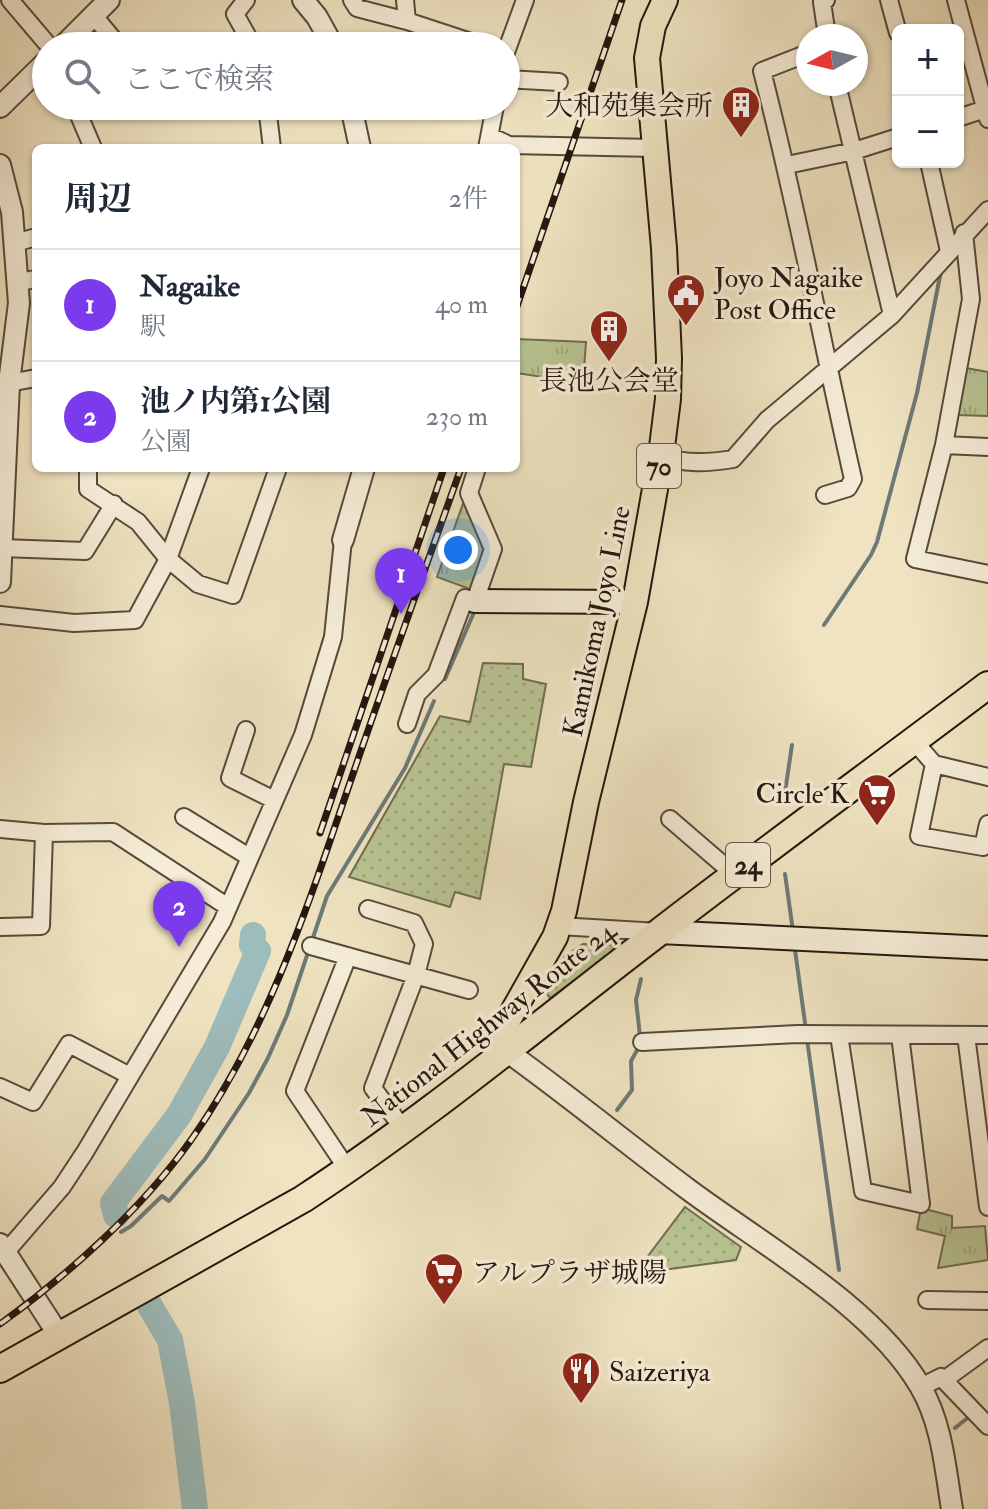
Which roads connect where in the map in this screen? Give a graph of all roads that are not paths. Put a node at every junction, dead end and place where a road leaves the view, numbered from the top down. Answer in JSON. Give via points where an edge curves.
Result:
{"nodes":[{"id":1,"x":10,"y":0,"type":"edge"},
{"id":2,"x":246,"y":0,"type":"edge"},
{"id":3,"x":303,"y":0,"type":"edge"},
{"id":4,"x":352,"y":0,"type":"edge"},
{"id":5,"x":405,"y":0,"type":"edge"},
{"id":6,"x":665,"y":0,"type":"edge"},
{"id":7,"x":826,"y":0,"type":"edge"},
{"id":8,"x":889,"y":0,"type":"edge"},
{"id":9,"x":956,"y":0,"type":"edge"},
{"id":10,"x":521,"y":1,"type":"edge"},
{"id":11,"x":102,"y":5,"type":"edge"},
{"id":12,"x":407,"y":21,"type":"junction"},
{"id":13,"x":825,"y":24,"type":"edge"},
{"id":14,"x":896,"y":24,"type":"edge"},
{"id":15,"x":76,"y":32,"type":"edge"},
{"id":16,"x":113,"y":32,"type":"edge"},
{"id":17,"x":245,"y":32,"type":"edge"},
{"id":18,"x":325,"y":32,"type":"edge"},
{"id":19,"x":440,"y":32,"type":"edge"},
{"id":20,"x":512,"y":32,"type":"edge"},
{"id":21,"x":32,"y":36,"type":"edge"},
{"id":22,"x":796,"y":58,"type":"edge"},
{"id":23,"x":32,"y":74,"type":"edge"},
{"id":24,"x":520,"y":80,"type":"edge"},
{"id":25,"x":559,"y":82,"type":"dead end"},
{"id":26,"x":840,"y":96,"type":"edge"},
{"id":27,"x":0,"y":107,"type":"edge"},
{"id":28,"x":987,"y":112,"type":"edge"},
{"id":29,"x":964,"y":117,"type":"edge"},
{"id":30,"x":84,"y":120,"type":"edge"},
{"id":31,"x":269,"y":120,"type":"edge"},
{"id":32,"x":354,"y":120,"type":"edge"},
{"id":33,"x":492,"y":120,"type":"edge"},
{"id":34,"x":892,"y":139,"type":"edge"},
{"id":35,"x":488,"y":142,"type":"edge"},
{"id":36,"x":92,"y":144,"type":"edge"},
{"id":37,"x":272,"y":144,"type":"edge"},
{"id":38,"x":359,"y":144,"type":"edge"},
{"id":39,"x":520,"y":145,"type":"edge"},
{"id":40,"x":654,"y":148,"type":"junction"},
{"id":41,"x":854,"y":151,"type":"junction"},
{"id":42,"x":0,"y":165,"type":"edge"},
{"id":43,"x":787,"y":165,"type":"junction"},
{"id":44,"x":930,"y":168,"type":"edge"},
{"id":45,"x":988,"y":210,"type":"edge"},
{"id":46,"x":964,"y":233,"type":"junction"},
{"id":47,"x":32,"y":238,"type":"edge"},
{"id":48,"x":15,"y":243,"type":"junction"},
{"id":49,"x":949,"y":251,"type":"junction"},
{"id":50,"x":28,"y":280,"type":"edge"},
{"id":51,"x":892,"y":315,"type":"junction"},
{"id":52,"x":828,"y":367,"type":"junction"},
{"id":53,"x":32,"y":379,"type":"edge"},
{"id":54,"x":9,"y":383,"type":"junction"},
{"id":55,"x":944,"y":445,"type":"junction"},
{"id":56,"x":988,"y":447,"type":"edge"},
{"id":57,"x":661,"y":455,"type":"junction"},
{"id":58,"x":88,"y":472,"type":"edge"},
{"id":59,"x":200,"y":472,"type":"edge"},
{"id":60,"x":277,"y":472,"type":"edge"},
{"id":61,"x":363,"y":472,"type":"edge"},
{"id":62,"x":476,"y":472,"type":"edge"},
{"id":63,"x":825,"y":495,"type":"dead end"},
{"id":64,"x":114,"y":504,"type":"junction"},
{"id":65,"x":343,"y":540,"type":"joint"},
{"id":66,"x":2,"y":548,"type":"junction"},
{"id":67,"x":168,"y":559,"type":"junction"},
{"id":68,"x":988,"y":574,"type":"edge"},
{"id":69,"x":0,"y":582,"type":"edge"},
{"id":70,"x":475,"y":601,"type":"junction"},
{"id":71,"x":635,"y":602,"type":"junction"},
{"id":72,"x":0,"y":615,"type":"edge"},
{"id":73,"x":988,"y":685,"type":"edge"},
{"id":74,"x":407,"y":724,"type":"dead end"},
{"id":75,"x":246,"y":730,"type":"dead end"},
{"id":76,"x":914,"y":741,"type":"junction"},
{"id":77,"x":934,"y":764,"type":"junction"},
{"id":78,"x":988,"y":777,"type":"edge"},
{"id":79,"x":274,"y":800,"type":"junction"},
{"id":80,"x":184,"y":817,"type":"dead end"},
{"id":81,"x":670,"y":819,"type":"dead end"},
{"id":82,"x":988,"y":824,"type":"edge"},
{"id":83,"x":0,"y":829,"type":"edge"},
{"id":84,"x":44,"y":833,"type":"junction"},
{"id":85,"x":249,"y":857,"type":"junction"},
{"id":86,"x":735,"y":875,"type":"junction"},
{"id":87,"x":228,"y":907,"type":"junction"},
{"id":88,"x":368,"y":909,"type":"dead end"},
{"id":89,"x":559,"y":926,"type":"junction"},
{"id":90,"x":0,"y":927,"type":"edge"},
{"id":91,"x":659,"y":932,"type":"junction"},
{"id":92,"x":311,"y":946,"type":"dead end"},
{"id":93,"x":988,"y":948,"type":"edge"},
{"id":94,"x":348,"y":956,"type":"junction"},
{"id":95,"x":416,"y":975,"type":"junction"},
{"id":96,"x":469,"y":990,"type":"dead end"},
{"id":97,"x":839,"y":1035,"type":"junction"},
{"id":98,"x":900,"y":1035,"type":"junction"},
{"id":99,"x":966,"y":1035,"type":"junction"},
{"id":100,"x":988,"y":1035,"type":"edge"},
{"id":101,"x":642,"y":1042,"type":"dead end"},
{"id":102,"x":505,"y":1050,"type":"junction"},
{"id":103,"x":130,"y":1076,"type":"junction"},
{"id":104,"x":0,"y":1087,"type":"edge"},
{"id":105,"x":404,"y":1130,"type":"junction"},
{"id":106,"x":348,"y":1170,"type":"junction"},
{"id":107,"x":988,"y":1207,"type":"edge"},
{"id":108,"x":3,"y":1248,"type":"edge"},
{"id":109,"x":927,"y":1300,"type":"dead end"},
{"id":110,"x":988,"y":1301,"type":"edge"},
{"id":111,"x":60,"y":1337,"type":"junction"},
{"id":112,"x":988,"y":1348,"type":"edge"},
{"id":113,"x":0,"y":1369,"type":"edge"},
{"id":114,"x":944,"y":1380,"type":"junction"},
{"id":115,"x":921,"y":1387,"type":"junction"},
{"id":116,"x":988,"y":1426,"type":"edge"},
{"id":117,"x":952,"y":1509,"type":"edge"}],
"edges":[{"from":1,"to":21,"type":"street"},
{"from":2,"to":17,"type":"street","via":[[235,14]]},
{"from":3,"to":18,"type":"street"},
{"from":4,"to":12,"type":"street","via":[[357,8]]},
{"from":5,"to":12,"type":"street"},
{"from":6,"to":40,"type":"main road","name":"Kamikoma Joyo Line","number":"70","via":[[647,58]]},
{"from":7,"to":13,"type":"street"},
{"from":8,"to":14,"type":"street"},
{"from":9,"to":28,"type":"street"},
{"from":10,"to":20,"type":"street"},
{"from":11,"to":15,"type":"street"},
{"from":11,"to":16,"type":"street"},
{"from":12,"to":19,"type":"street"},
{"from":22,"to":43,"type":"street","via":[[762,71]]},
{"from":23,"to":27,"type":"street"},
{"from":24,"to":25,"type":"street"},
{"from":26,"to":41,"type":"street"},
{"from":28,"to":29,"type":"street"},
{"from":30,"to":36,"type":"street"},
{"from":31,"to":37,"type":"street"},
{"from":32,"to":38,"type":"street"},
{"from":33,"to":35,"type":"street"},
{"from":34,"to":41,"type":"street"},
{"from":39,"to":40,"type":"street"},
{"from":40,"to":57,"type":"main road","name":"Kamikoma Joyo Line","number":"70","via":[[669,358]]},
{"from":41,"to":43,"type":"street"},
{"from":41,"to":51,"type":"street"},
{"from":42,"to":48,"type":"street"},
{"from":43,"to":52,"type":"street"},
{"from":44,"to":49,"type":"street"},
{"from":45,"to":46,"type":"street"},
{"from":46,"to":49,"type":"street"},
{"from":46,"to":55,"type":"street","via":[[971,299]]},
{"from":47,"to":48,"type":"street"},
{"from":48,"to":50,"type":"street"},
{"from":49,"to":51,"type":"street"},
{"from":50,"to":54,"type":"street","via":[[19,303]]},
{"from":51,"to":52,"type":"street"},
{"from":52,"to":57,"type":"street","via":[[767,420],[733,459],[674,461]]},
{"from":52,"to":63,"type":"street","via":[[853,479],[848,488]]},
{"from":53,"to":54,"type":"street"},
{"from":54,"to":66,"type":"street"},
{"from":55,"to":56,"type":"street"},
{"from":55,"to":68,"type":"street","via":[[915,559]]},
{"from":57,"to":71,"type":"main road","name":"Kamikoma Joyo Line","number":"70"},
{"from":58,"to":64,"type":"street","via":[[88,489]]},
{"from":59,"to":67,"type":"street"},
{"from":60,"to":67,"type":"street","via":[[233,595],[198,584]]},
{"from":61,"to":65,"type":"street"},
{"from":62,"to":70,"type":"street","via":[[469,493],[493,549]]},
{"from":64,"to":66,"type":"street","via":[[85,551]]},
{"from":64,"to":67,"type":"street","via":[[138,522]]},
{"from":65,"to":79,"type":"street","via":[[333,637],[303,735]]},
{"from":66,"to":69,"type":"street"},
{"from":67,"to":72,"type":"street","via":[[135,620],[74,623]]},
{"from":70,"to":71,"type":"main road"},
{"from":70,"to":74,"type":"street","via":[[465,598],[436,675],[417,694]]},
{"from":71,"to":89,"type":"main road","name":"Kamikoma Joyo Line","number":"70"},
{"from":73,"to":76,"type":"highway","name":"National Highway Route 24","number":"24"},
{"from":75,"to":79,"type":"street","via":[[230,778]]},
{"from":76,"to":77,"type":"street"},
{"from":76,"to":86,"type":"highway","name":"National Highway Route 24","number":"24"},
{"from":77,"to":78,"type":"street"},
{"from":77,"to":82,"type":"street","via":[[919,836],[983,847]]},
{"from":79,"to":85,"type":"street"},
{"from":80,"to":85,"type":"street"},
{"from":81,"to":86,"type":"street"},
{"from":83,"to":84,"type":"street"},
{"from":84,"to":87,"type":"street","via":[[113,832]]},
{"from":84,"to":90,"type":"street","via":[[41,926]]},
{"from":85,"to":87,"type":"street"},
{"from":86,"to":91,"type":"highway","name":"National Highway Route 24","number":"24"},
{"from":87,"to":103,"type":"street"},
{"from":88,"to":95,"type":"street","via":[[414,923],[424,944]]},
{"from":89,"to":91,"type":"street"},
{"from":89,"to":102,"type":"main road","name":"Kamikoma Joyo Line","number":"70","via":[[503,1029]]},
{"from":91,"to":93,"type":"main road"},
{"from":91,"to":102,"type":"highway","name":"National Highway Route 24","number":"24"},
{"from":92,"to":94,"type":"street"},
{"from":94,"to":95,"type":"street"},
{"from":94,"to":106,"type":"street","via":[[295,1091]]},
{"from":95,"to":96,"type":"street"},
{"from":95,"to":105,"type":"street","via":[[373,1088]]},
{"from":97,"to":98,"type":"street"},
{"from":97,"to":98,"type":"street","via":[[863,1191],[921,1204]]},
{"from":97,"to":101,"type":"street"},
{"from":98,"to":99,"type":"street"},
{"from":99,"to":100,"type":"street"},
{"from":99,"to":107,"type":"street"},
{"from":102,"to":105,"type":"highway","name":"National Highway Route 24","number":"24"},
{"from":102,"to":115,"type":"street","via":[[871,1325],[890,1342]]},
{"from":103,"to":104,"type":"street","via":[[69,1044],[33,1102]]},
{"from":103,"to":108,"type":"street","via":[[62,1187]]},
{"from":105,"to":106,"type":"highway","name":"National Highway Route 24","number":"24"},
{"from":106,"to":111,"type":"highway","name":"National Highway Route 24","number":"24"},
{"from":108,"to":111,"type":"street"},
{"from":109,"to":110,"type":"street"},
{"from":111,"to":113,"type":"highway","name":"National Highway Route 24","number":"24"},
{"from":112,"to":114,"type":"street"},
{"from":114,"to":115,"type":"street"},
{"from":114,"to":116,"type":"street"},
{"from":115,"to":117,"type":"street","via":[[939,1431]]}]}
